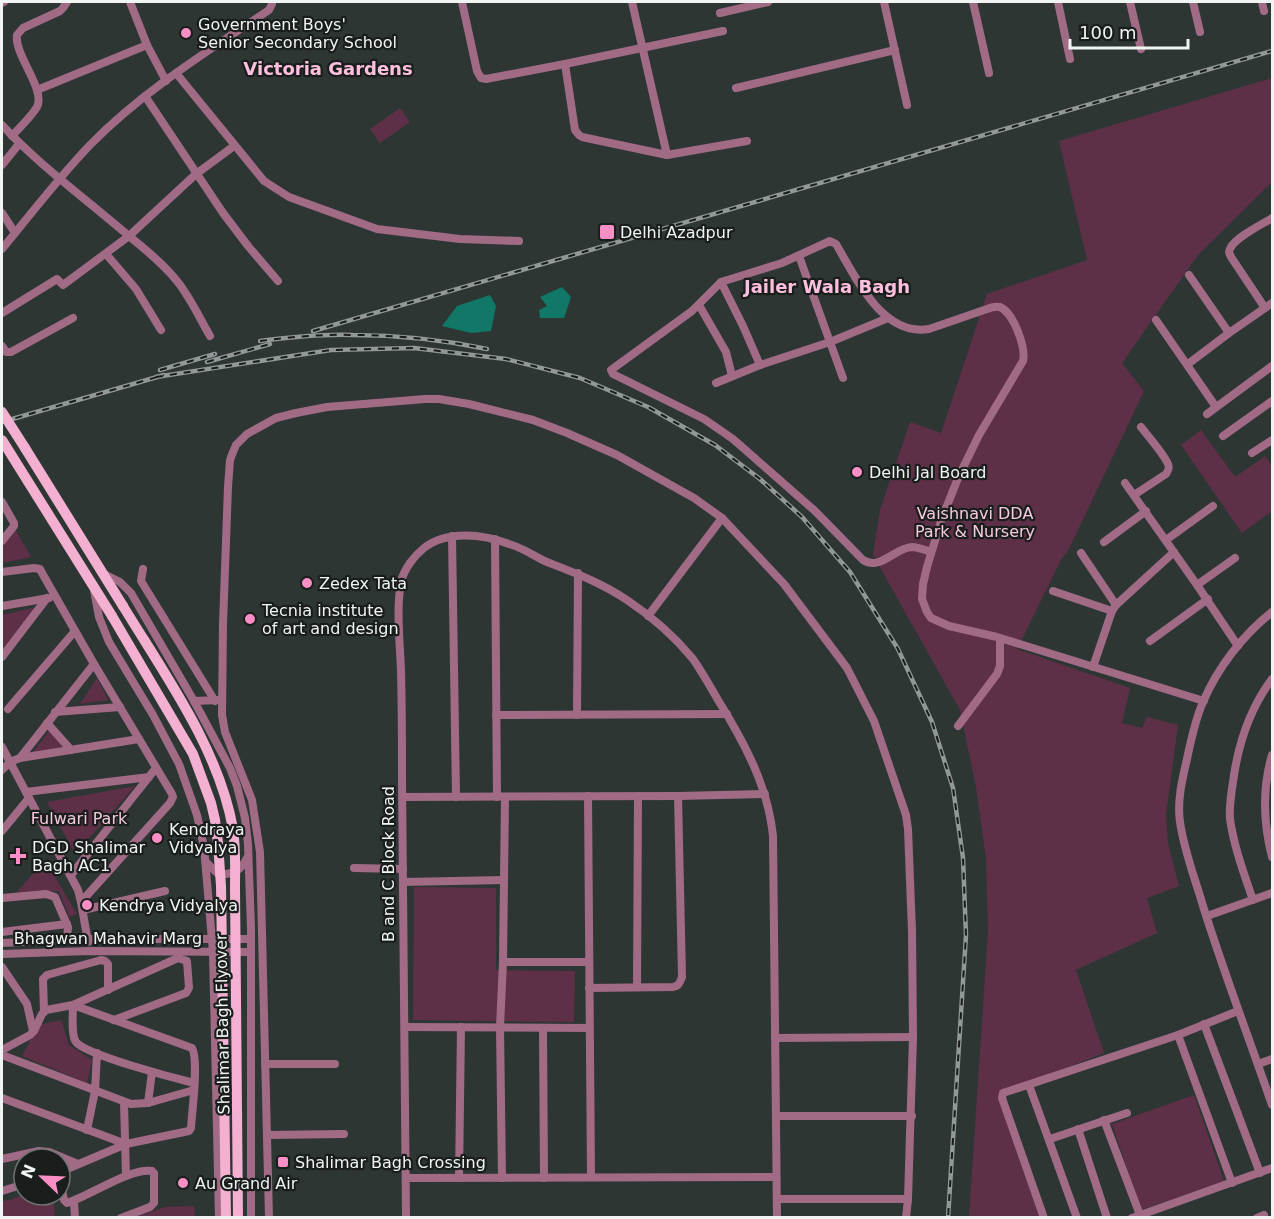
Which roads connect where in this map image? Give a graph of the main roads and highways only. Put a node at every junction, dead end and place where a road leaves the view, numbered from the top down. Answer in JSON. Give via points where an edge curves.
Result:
{"nodes":[{"id":1,"x":2,"y":412,"type":"edge"},
{"id":2,"x":2,"y":440,"type":"edge"},
{"id":3,"x":226,"y":1218,"type":"edge"},
{"id":4,"x":238,"y":1218,"type":"edge"}],
"edges":[{"from":1,"to":4,"type":"main road","name":"Shalimar Bagh Flyover","bridge":true,"via":[[205,744],[222,788],[235,844]]},
{"from":2,"to":3,"type":"main road","name":"Shalimar Bagh Flyover","bridge":true,"via":[[193,754],[211,802],[219,843],[221,886]]}]}
